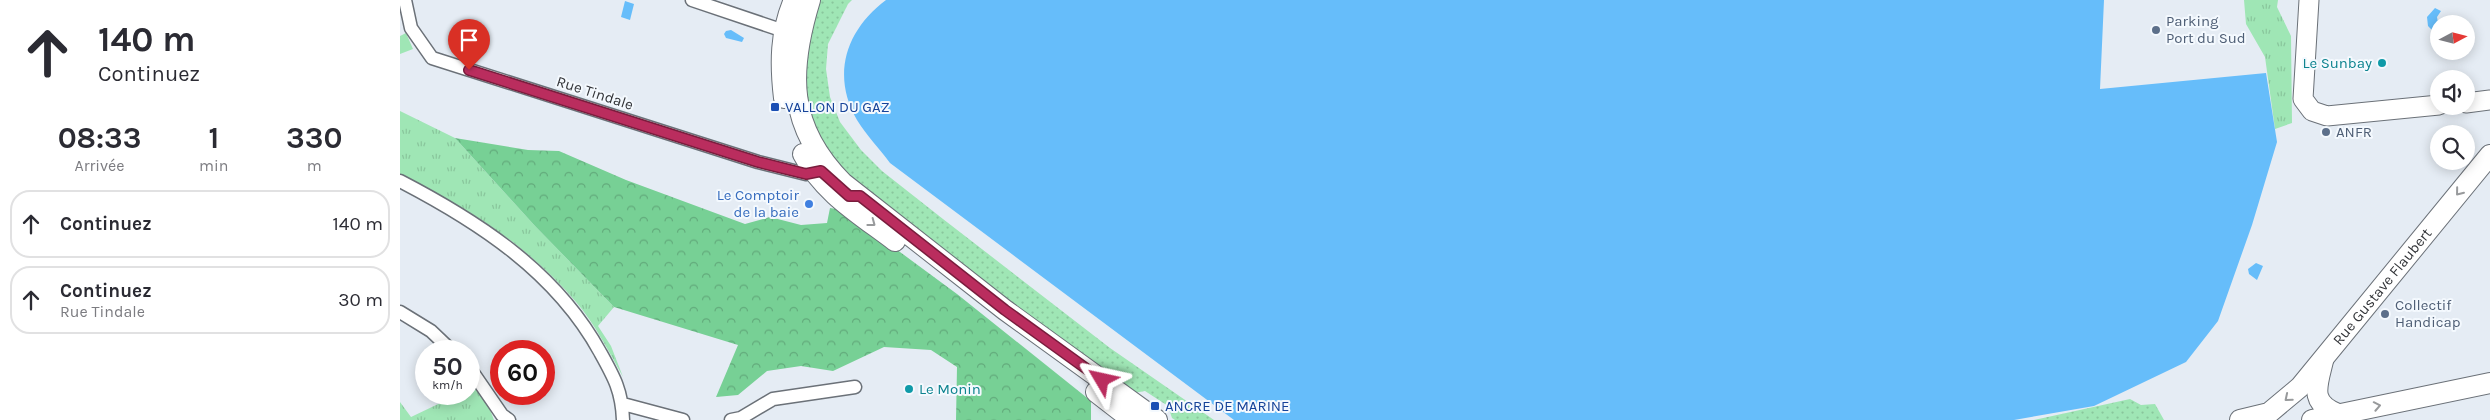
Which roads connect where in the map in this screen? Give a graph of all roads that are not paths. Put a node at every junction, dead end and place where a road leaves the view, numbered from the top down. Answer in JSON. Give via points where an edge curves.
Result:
{"nodes":[{"id":1,"x":405,"y":0,"type":"edge"},
{"id":2,"x":692,"y":0,"type":"edge"},
{"id":3,"x":794,"y":0,"type":"edge"},
{"id":4,"x":809,"y":0,"type":"edge"},
{"id":5,"x":2309,"y":0,"type":"edge"},
{"id":6,"x":784,"y":31,"type":"junction"},
{"id":7,"x":794,"y":74,"type":"junction"},
{"id":8,"x":2490,"y":100,"type":"edge"},
{"id":9,"x":2475,"y":102,"type":"edge"},
{"id":10,"x":2430,"y":106,"type":"edge"},
{"id":11,"x":805,"y":126,"type":"junction"},
{"id":12,"x":2490,"y":155,"type":"edge"},
{"id":13,"x":812,"y":171,"type":"junction"},
{"id":14,"x":400,"y":181,"type":"edge"},
{"id":15,"x":860,"y":196,"type":"junction"},
{"id":16,"x":400,"y":312,"type":"edge"},
{"id":17,"x":440,"y":340,"type":"edge"},
{"id":18,"x":2324,"y":356,"type":"junction"},
{"id":19,"x":480,"y":383,"type":"edge"},
{"id":20,"x":2490,"y":383,"type":"edge"},
{"id":21,"x":855,"y":387,"type":"dead end"},
{"id":22,"x":622,"y":404,"type":"junction"},
{"id":23,"x":2338,"y":414,"type":"junction"},
{"id":24,"x":509,"y":420,"type":"edge"},
{"id":25,"x":623,"y":420,"type":"edge"},
{"id":26,"x":683,"y":420,"type":"edge"},
{"id":27,"x":731,"y":420,"type":"edge"},
{"id":28,"x":1132,"y":420,"type":"edge"},
{"id":29,"x":1157,"y":420,"type":"edge"},
{"id":30,"x":2240,"y":420,"type":"edge"},
{"id":31,"x":2312,"y":420,"type":"edge"}],
"edges":[{"from":1,"to":13,"type":"street","name":"Rue Tindale","via":[[411,28],[432,58],[758,162],[806,174]]},
{"from":2,"to":6,"type":"street"},
{"from":3,"to":6,"type":"main road"},
{"from":4,"to":6,"type":"street","via":[[798,8],[790,30]]},
{"from":4,"to":7,"type":"main road"},
{"from":5,"to":10,"type":"street","via":[[2303,99],[2312,111],[2328,116]]},
{"from":6,"to":7,"type":"street","via":[[789,35],[787,67]]},
{"from":6,"to":13,"type":"main road","via":[[780,68],[786,109],[799,147]]},
{"from":7,"to":11,"type":"main road","via":[[799,111]]},
{"from":8,"to":9,"type":"street"},
{"from":11,"to":13,"type":"street","via":[[803,142],[815,164]]},
{"from":11,"to":15,"type":"main road","via":[[823,163]]},
{"from":12,"to":18,"type":"main road","name":"Rue Gustave Flaubert","one_way":true},
{"from":13,"to":15,"type":"street","via":[[821,171],[849,196]]},
{"from":13,"to":28,"type":"main road","one_way":true,"via":[[830,192]]},
{"from":14,"to":22,"type":"street","via":[[463,215],[536,270],[569,304],[595,344],[619,386]]},
{"from":15,"to":29,"type":"main road","via":[[1005,310]]},
{"from":16,"to":17,"type":"street"},
{"from":18,"to":23,"type":"main road","via":[[2317,384],[2318,398],[2325,409]]},
{"from":18,"to":30,"type":"main road","name":"Rue Gustave Flaubert","one_way":true,"via":[[2300,387],[2269,413]]},
{"from":19,"to":24,"type":"street"},
{"from":23,"to":20,"type":"main road","one_way":true},
{"from":21,"to":27,"type":"street","via":[[773,399],[741,418]]},
{"from":22,"to":25,"type":"street"},
{"from":22,"to":26,"type":"street"},
{"from":23,"to":31,"type":"main road"}]}
